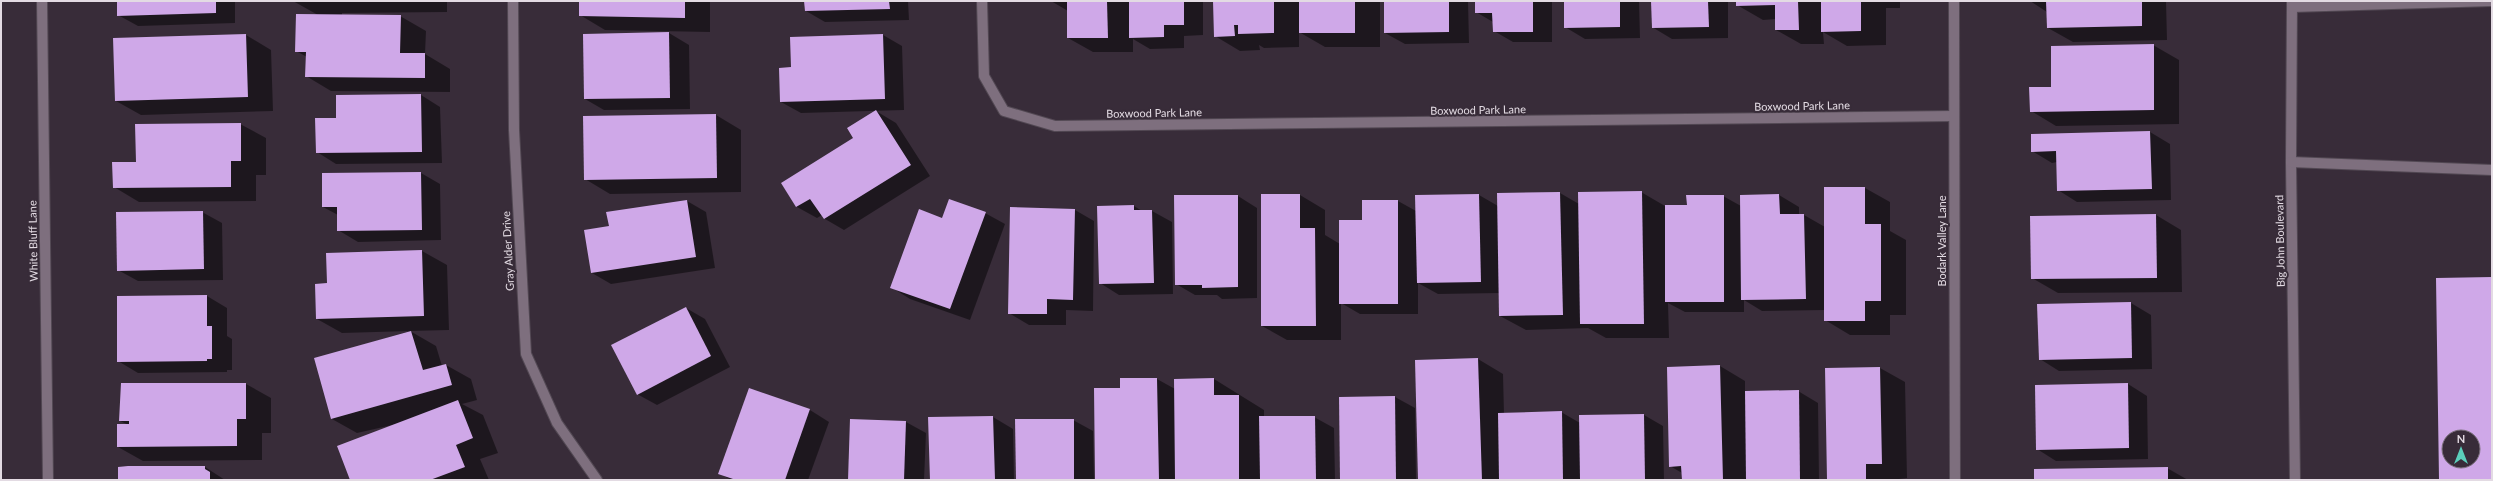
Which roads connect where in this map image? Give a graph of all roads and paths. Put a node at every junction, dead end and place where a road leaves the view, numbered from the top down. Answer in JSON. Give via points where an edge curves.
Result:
{"nodes":[{"id":1,"x":42,"y":1,"type":"edge"},
{"id":2,"x":513,"y":1,"type":"edge"},
{"id":3,"x":982,"y":1,"type":"edge"},
{"id":4,"x":1954,"y":1,"type":"edge"},
{"id":5,"x":2492,"y":1,"type":"edge"},
{"id":6,"x":2292,"y":4,"type":"edge"},
{"id":7,"x":1954,"y":116,"type":"junction"},
{"id":8,"x":2291,"y":162,"type":"junction"},
{"id":9,"x":2492,"y":170,"type":"edge"},
{"id":10,"x":48,"y":480,"type":"edge"},
{"id":11,"x":597,"y":480,"type":"edge"},
{"id":12,"x":1955,"y":480,"type":"edge"},
{"id":13,"x":2295,"y":480,"type":"edge"}],
"edges":[{"from":1,"to":10,"type":"street","name":"White Bluff Lane"},
{"from":2,"to":11,"type":"street","name":"Gray Alder Drive","via":[[514,130],[526,354],[557,423]]},
{"from":3,"to":7,"type":"street","name":"Boxwood Park Lane","via":[[984,76],[1004,111],[1055,126]]},
{"from":4,"to":7,"type":"street","name":"Bodark Valley Lane"},
{"from":5,"to":6,"type":"street"},
{"from":6,"to":8,"type":"street","name":"Big John Boulevard"},
{"from":7,"to":12,"type":"street","name":"Bodark Valley Lane"},
{"from":8,"to":9,"type":"street"},
{"from":8,"to":13,"type":"street","name":"Big John Boulevard"}]}
